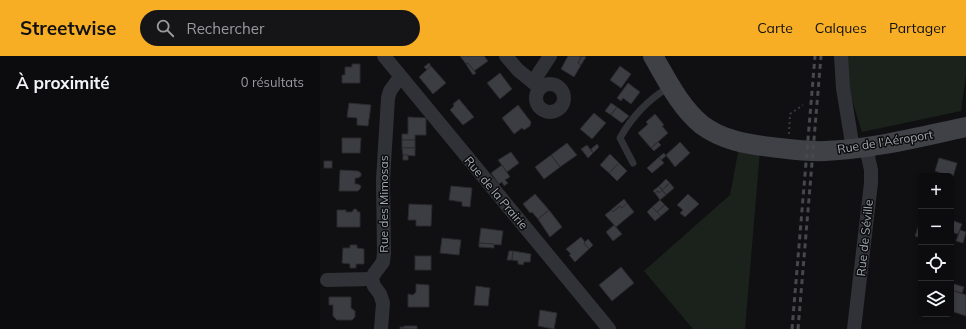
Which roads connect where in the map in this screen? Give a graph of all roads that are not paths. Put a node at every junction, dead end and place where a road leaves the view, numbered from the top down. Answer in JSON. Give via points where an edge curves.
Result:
{"nodes":[{"id":1,"x":384,"y":56,"type":"edge"},
{"id":2,"x":506,"y":56,"type":"edge"},
{"id":3,"x":550,"y":56,"type":"edge"},
{"id":4,"x":653,"y":56,"type":"edge"},
{"id":5,"x":841,"y":56,"type":"edge"},
{"id":6,"x":400,"y":77,"type":"junction"},
{"id":7,"x":671,"y":86,"type":"junction"},
{"id":8,"x":966,"y":128,"type":"edge"},
{"id":9,"x":860,"y":148,"type":"junction"},
{"id":10,"x":633,"y":163,"type":"dead end"},
{"id":11,"x":372,"y":279,"type":"junction"},
{"id":12,"x":327,"y":280,"type":"dead end"},
{"id":13,"x":381,"y":329,"type":"edge"},
{"id":14,"x":609,"y":329,"type":"edge"},
{"id":15,"x":854,"y":329,"type":"edge"}],
"edges":[{"from":1,"to":6,"type":"street","name":"Rue de la Prairie"},
{"from":2,"to":3,"type":"street","via":[[536,85]]},
{"from":4,"to":7,"type":"main road","name":"Rue de l'Aéroport"},
{"from":5,"to":9,"type":"street","name":"Rue de Séville","via":[[843,88]]},
{"from":6,"to":11,"type":"street","name":"Rue des Mimosas","via":[[390,90],[386,111],[382,180],[384,253],[383,262]]},
{"from":6,"to":14,"type":"street","name":"Rue de la Prairie"},
{"from":7,"to":9,"type":"main road","name":"Rue de l'Aéroport","via":[[690,114],[726,138],[789,149],[824,151]]},
{"from":7,"to":10,"type":"lane","via":[[659,93],[628,122],[620,138]]},
{"from":8,"to":9,"type":"main road","name":"Rue de l'Aéroport"},
{"from":9,"to":15,"type":"street","name":"Rue de Séville","via":[[871,170],[871,184]]},
{"from":11,"to":12,"type":"street"},
{"from":11,"to":13,"type":"street","via":[[383,302]]}]}
